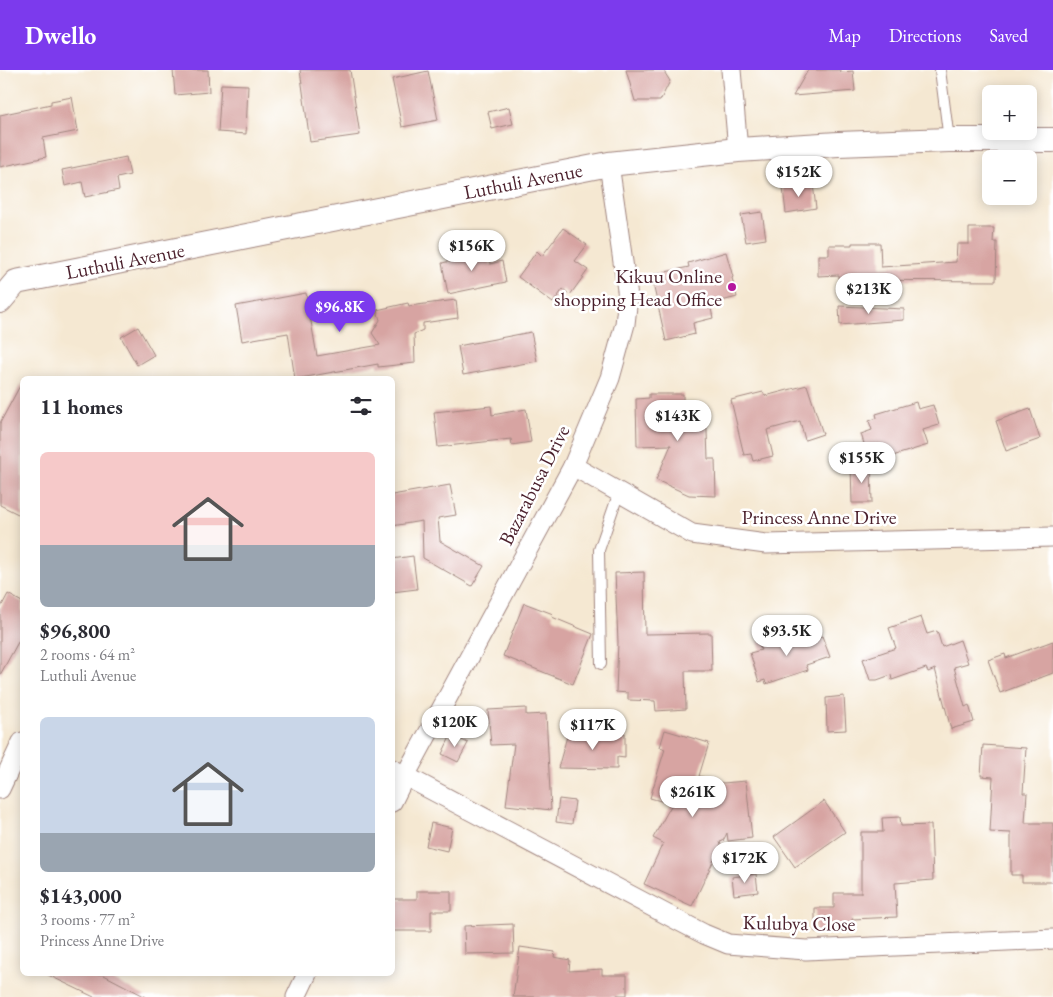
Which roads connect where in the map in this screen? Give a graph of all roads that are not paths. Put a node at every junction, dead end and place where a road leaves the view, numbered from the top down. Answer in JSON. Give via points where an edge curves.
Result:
{"nodes":[{"id":1,"x":730,"y":70,"type":"edge"},
{"id":2,"x":940,"y":70,"type":"edge"},
{"id":3,"x":949,"y":140,"type":"junction"},
{"id":4,"x":1053,"y":140,"type":"edge"},
{"id":5,"x":738,"y":150,"type":"junction"},
{"id":6,"x":609,"y":164,"type":"junction"},
{"id":7,"x":8,"y":284,"type":"edge"},
{"id":8,"x":0,"y":301,"type":"edge"},
{"id":9,"x":573,"y":466,"type":"junction"},
{"id":10,"x":619,"y":492,"type":"junction"},
{"id":11,"x":1053,"y":537,"type":"edge"},
{"id":12,"x":601,"y":664,"type":"dead end"},
{"id":13,"x":20,"y":746,"type":"edge"},
{"id":14,"x":399,"y":772,"type":"edge"},
{"id":15,"x":0,"y":789,"type":"edge"},
{"id":16,"x":395,"y":789,"type":"edge"},
{"id":17,"x":1053,"y":939,"type":"edge"},
{"id":18,"x":306,"y":976,"type":"edge"},
{"id":19,"x":296,"y":997,"type":"edge"}],
"edges":[{"from":1,"to":5,"type":"street"},
{"from":2,"to":3,"type":"lane"},
{"from":3,"to":4,"type":"street","name":"Luthuli Avenue"},
{"from":3,"to":5,"type":"street","name":"Luthuli Avenue"},
{"from":5,"to":6,"type":"street","name":"Luthuli Avenue"},
{"from":6,"to":7,"type":"street","name":"Luthuli Avenue"},
{"from":6,"to":9,"type":"street","name":"Bazarabusa Drive","via":[[628,297],[625,324],[610,378]]},
{"from":7,"to":8,"type":"street"},
{"from":9,"to":10,"type":"street","name":"Princess Anne Drive"},
{"from":9,"to":14,"type":"street","name":"Bazarabusa Drive"},
{"from":10,"to":11,"type":"street","name":"Princess Anne Drive","via":[[692,534],[766,544]]},
{"from":10,"to":12,"type":"lane","via":[[600,550]]},
{"from":13,"to":15,"type":"street"},
{"from":14,"to":16,"type":"street","name":"Bazarabusa Drive"},
{"from":14,"to":17,"type":"street","name":"Kulubya Close","via":[[678,921],[728,944],[806,950]]},
{"from":18,"to":19,"type":"street"}]}
